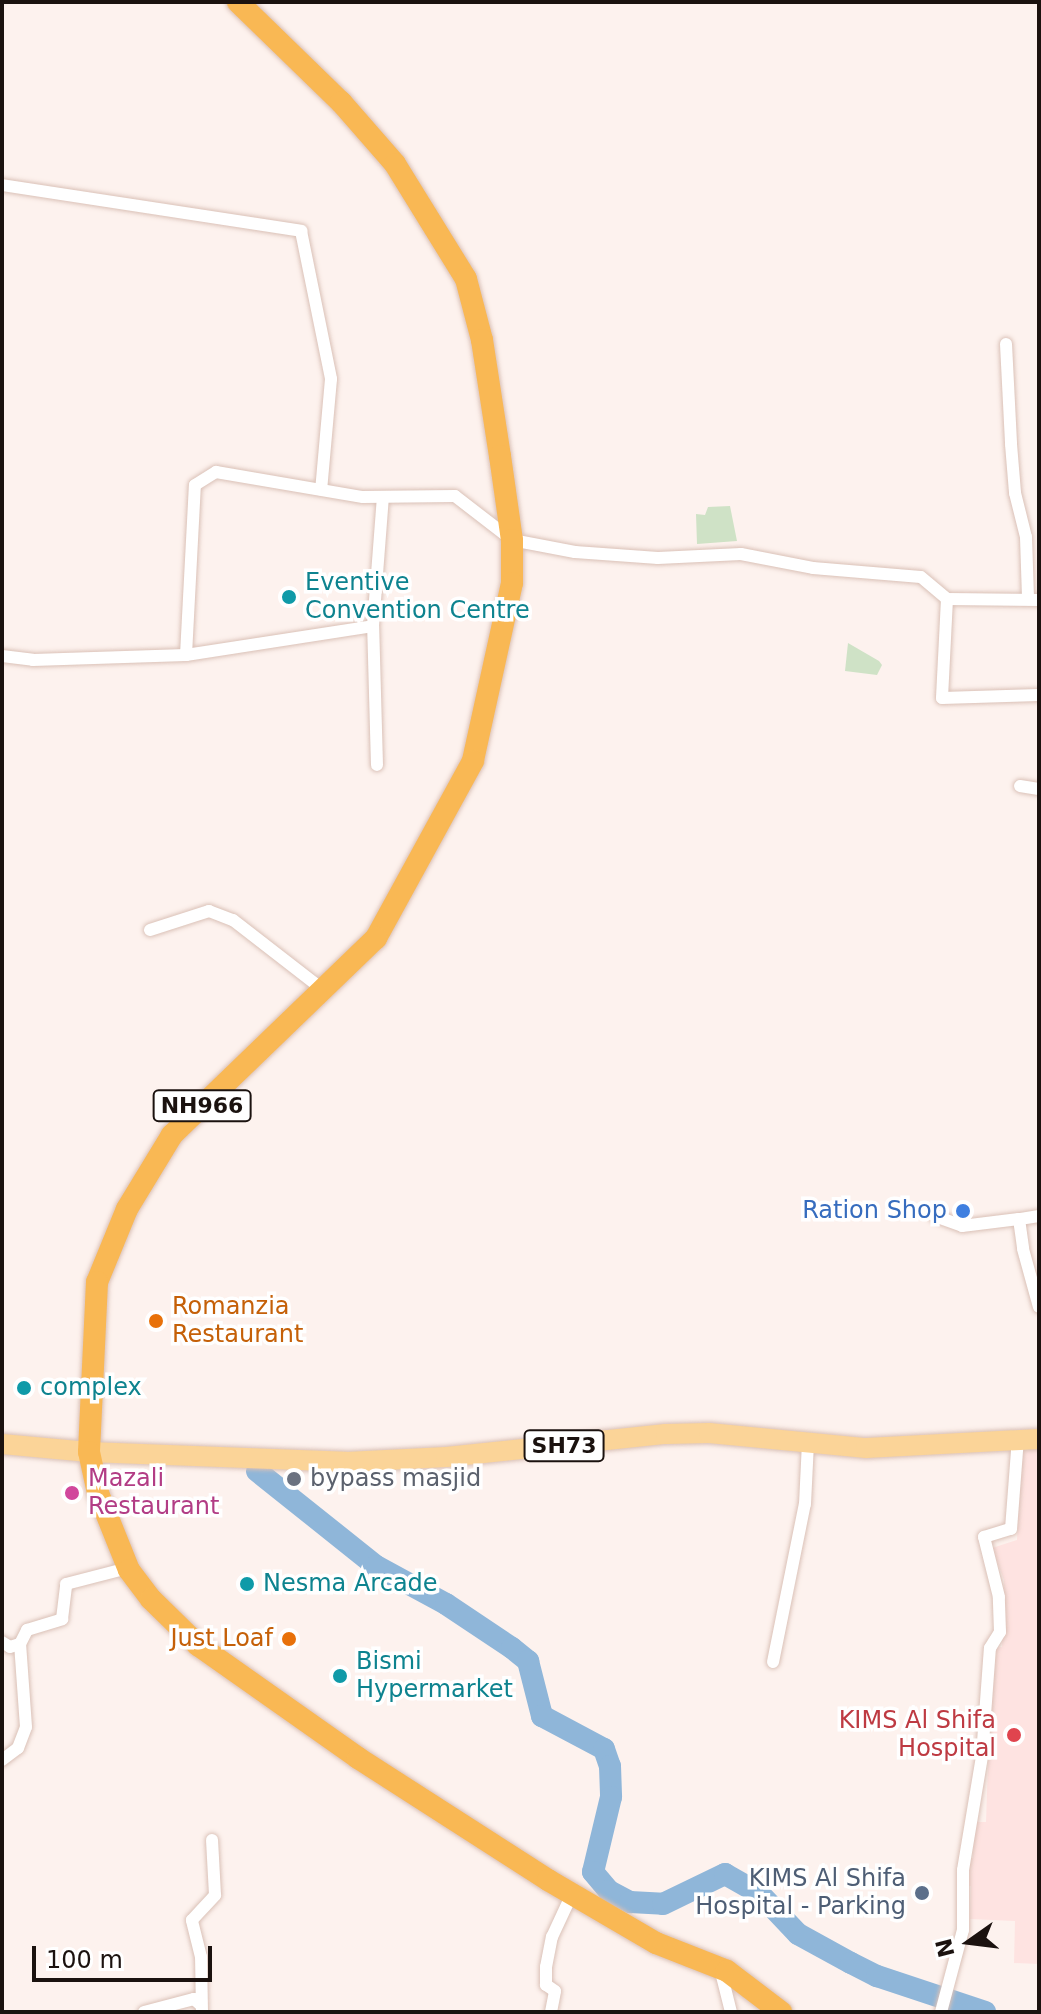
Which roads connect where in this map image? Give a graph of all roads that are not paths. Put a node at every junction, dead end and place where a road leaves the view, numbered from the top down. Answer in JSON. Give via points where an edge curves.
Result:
{"nodes":[{"id":1,"x":238,"y":2,"type":"edge"},
{"id":2,"x":2,"y":185,"type":"edge"},
{"id":3,"x":1006,"y":344,"type":"dead end"},
{"id":4,"x":321,"y":490,"type":"junction"},
{"id":5,"x":383,"y":497,"type":"junction"},
{"id":6,"x":512,"y":540,"type":"junction"},
{"id":7,"x":947,"y":599,"type":"junction"},
{"id":8,"x":1034,"y":599,"type":"edge"},
{"id":9,"x":373,"y":626,"type":"junction"},
{"id":10,"x":186,"y":655,"type":"junction"},
{"id":11,"x":2,"y":656,"type":"edge"},
{"id":12,"x":1039,"y":695,"type":"edge"},
{"id":13,"x":377,"y":765,"type":"dead end"},
{"id":14,"x":1020,"y":786,"type":"dead end"},
{"id":15,"x":1039,"y":789,"type":"edge"},
{"id":16,"x":150,"y":930,"type":"dead end"},
{"id":17,"x":322,"y":989,"type":"junction"},
{"id":18,"x":935,"y":1216,"type":"dead end"},
{"id":19,"x":1039,"y":1216,"type":"edge"},
{"id":20,"x":1019,"y":1219,"type":"junction"},
{"id":21,"x":1039,"y":1307,"type":"edge"},
{"id":22,"x":1018,"y":1439,"type":"junction"},
{"id":23,"x":1039,"y":1439,"type":"edge"},
{"id":24,"x":808,"y":1442,"type":"junction"},
{"id":25,"x":2,"y":1444,"type":"edge"},
{"id":26,"x":89,"y":1452,"type":"junction"},
{"id":27,"x":128,"y":1568,"type":"junction"},
{"id":28,"x":2,"y":1642,"type":"edge"},
{"id":29,"x":20,"y":1644,"type":"junction"},
{"id":30,"x":773,"y":1662,"type":"dead end"},
{"id":31,"x":2,"y":1760,"type":"edge"},
{"id":32,"x":212,"y":1840,"type":"dead end"},
{"id":33,"x":572,"y":1894,"type":"junction"},
{"id":34,"x":720,"y":1968,"type":"junction"},
{"id":35,"x":201,"y":2008,"type":"edge"},
{"id":36,"x":776,"y":2010,"type":"edge"},
{"id":37,"x":941,"y":2010,"type":"edge"},
{"id":38,"x":144,"y":2012,"type":"edge"},
{"id":39,"x":551,"y":2012,"type":"edge"},
{"id":40,"x":731,"y":2012,"type":"edge"}],
"edges":[{"from":1,"to":6,"type":"highway","number":"NH966","via":[[341,102],[395,164],[466,279],[482,340]]},
{"from":2,"to":4,"type":"street","via":[[301,231],[331,379]]},
{"from":3,"to":8,"type":"street","via":[[1015,493]]},
{"from":4,"to":5,"type":"street"},
{"from":4,"to":10,"type":"street","via":[[216,472],[195,485]]},
{"from":5,"to":6,"type":"street","via":[[455,496]]},
{"from":5,"to":9,"type":"street"},
{"from":6,"to":7,"type":"street","via":[[575,552],[658,558],[741,554],[813,568],[921,577]]},
{"from":6,"to":17,"type":"highway","number":"NH966","via":[[512,583],[473,761],[376,938]]},
{"from":7,"to":8,"type":"street"},
{"from":7,"to":12,"type":"street","via":[[942,698]]},
{"from":9,"to":10,"type":"street"},
{"from":9,"to":13,"type":"street"},
{"from":10,"to":11,"type":"street","via":[[33,660]]},
{"from":14,"to":15,"type":"street"},
{"from":16,"to":17,"type":"street","via":[[209,911],[233,920]]},
{"from":17,"to":26,"type":"highway","number":"NH966","via":[[172,1135],[127,1209],[97,1282]]},
{"from":18,"to":20,"type":"street","via":[[962,1226]]},
{"from":19,"to":20,"type":"street"},
{"from":20,"to":21,"type":"street"},
{"from":22,"to":23,"type":"main road","number":"SH73"},
{"from":22,"to":24,"type":"main road","number":"SH73","via":[[866,1448]]},
{"from":22,"to":37,"type":"street","via":[[1011,1529],[984,1537],[1001,1622],[990,1648],[982,1756],[963,1870],[963,1930]]},
{"from":24,"to":26,"type":"main road","number":"SH73","via":[[666,1434],[346,1462]]},
{"from":24,"to":30,"type":"street","via":[[805,1504]]},
{"from":25,"to":26,"type":"main road"},
{"from":26,"to":27,"type":"highway","number":"NH966","via":[[98,1493]]},
{"from":27,"to":29,"type":"street","via":[[66,1584],[62,1619],[27,1630]]},
{"from":27,"to":33,"type":"highway","number":"NH966","via":[[175,1624],[233,1672]]},
{"from":28,"to":29,"type":"street","via":[[10,1647]]},
{"from":29,"to":31,"type":"street","via":[[26,1727],[18,1748]]},
{"from":32,"to":35,"type":"street","via":[[215,1895],[192,1920],[201,1957]]},
{"from":33,"to":34,"type":"highway","number":"NH966","via":[[656,1943]]},
{"from":33,"to":39,"type":"street","via":[[552,1937],[546,1967],[546,1985],[555,1991]]},
{"from":34,"to":36,"type":"highway","number":"NH966"},
{"from":34,"to":40,"type":"street"},
{"from":35,"to":38,"type":"street","via":[[194,1999]]}]}
